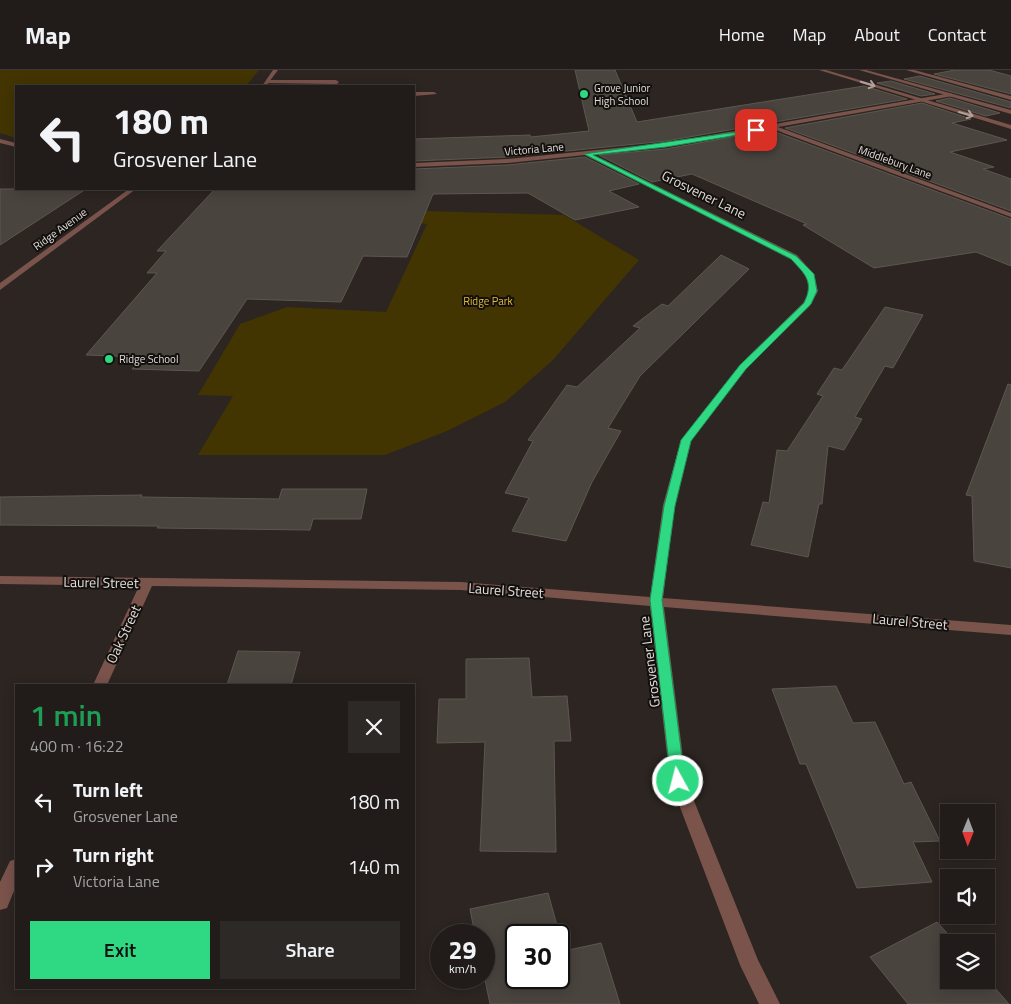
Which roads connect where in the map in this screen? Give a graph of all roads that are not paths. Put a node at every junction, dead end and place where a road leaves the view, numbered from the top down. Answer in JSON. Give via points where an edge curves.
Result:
{"nodes":[{"id":1,"x":276,"y":70,"type":"edge"},
{"id":2,"x":821,"y":70,"type":"edge"},
{"id":3,"x":861,"y":70,"type":"edge"},
{"id":4,"x":908,"y":70,"type":"edge"},
{"id":5,"x":943,"y":80,"type":"junction"},
{"id":6,"x":266,"y":84,"type":"edge"},
{"id":7,"x":334,"y":84,"type":"edge"},
{"id":8,"x":915,"y":85,"type":"junction"},
{"id":9,"x":415,"y":94,"type":"edge"},
{"id":10,"x":434,"y":94,"type":"dead end"},
{"id":11,"x":951,"y":95,"type":"junction"},
{"id":12,"x":1011,"y":98,"type":"edge"},
{"id":13,"x":920,"y":100,"type":"junction"},
{"id":14,"x":1011,"y":112,"type":"edge"},
{"id":15,"x":772,"y":127,"type":"junction"},
{"id":16,"x":1011,"y":127,"type":"edge"},
{"id":17,"x":0,"y":142,"type":"edge"},
{"id":18,"x":15,"y":145,"type":"edge"},
{"id":19,"x":587,"y":154,"type":"junction"},
{"id":20,"x":415,"y":165,"type":"edge"},
{"id":21,"x":132,"y":190,"type":"edge"},
{"id":22,"x":1011,"y":216,"type":"edge"},
{"id":23,"x":0,"y":287,"type":"edge"},
{"id":24,"x":0,"y":580,"type":"edge"},
{"id":25,"x":147,"y":583,"type":"junction"},
{"id":26,"x":656,"y":600,"type":"junction"},
{"id":27,"x":1011,"y":630,"type":"edge"},
{"id":28,"x":100,"y":684,"type":"edge"},
{"id":29,"x":15,"y":869,"type":"edge"},
{"id":30,"x":0,"y":902,"type":"edge"},
{"id":31,"x":770,"y":1004,"type":"edge"}],
"edges":[{"from":1,"to":6,"type":"street"},
{"from":2,"to":13,"type":"street","one_way":true},
{"from":3,"to":8,"type":"street"},
{"from":4,"to":5,"type":"street"},
{"from":5,"to":8,"type":"street"},
{"from":5,"to":12,"type":"street"},
{"from":6,"to":7,"type":"street"},
{"from":8,"to":11,"type":"street"},
{"from":9,"to":10,"type":"street"},
{"from":11,"to":13,"type":"street","name":"Victoria Lane"},
{"from":11,"to":14,"type":"street"},
{"from":13,"to":15,"type":"street","name":"Victoria Lane"},
{"from":13,"to":16,"type":"street","one_way":true},
{"from":15,"to":19,"type":"street","name":"Victoria Lane","via":[[666,145]]},
{"from":15,"to":22,"type":"street","name":"Middlebury Lane"},
{"from":17,"to":18,"type":"street"},
{"from":19,"to":20,"type":"street","name":"Victoria Lane"},
{"from":19,"to":26,"type":"street","name":"Grosvener Lane","via":[[794,257],[810,274],[814,291],[807,304],[743,367],[686,440],[669,506]]},
{"from":21,"to":23,"type":"street","name":"Ridge Avenue"},
{"from":24,"to":25,"type":"street","name":"Laurel Street"},
{"from":25,"to":26,"type":"street","name":"Laurel Street","via":[[460,586]]},
{"from":25,"to":28,"type":"street","name":"Oak Street"},
{"from":26,"to":27,"type":"street","name":"Laurel Street"},
{"from":26,"to":31,"type":"street","name":"Grosvener Lane","via":[[678,781],[750,965]]},
{"from":29,"to":30,"type":"street"}]}
